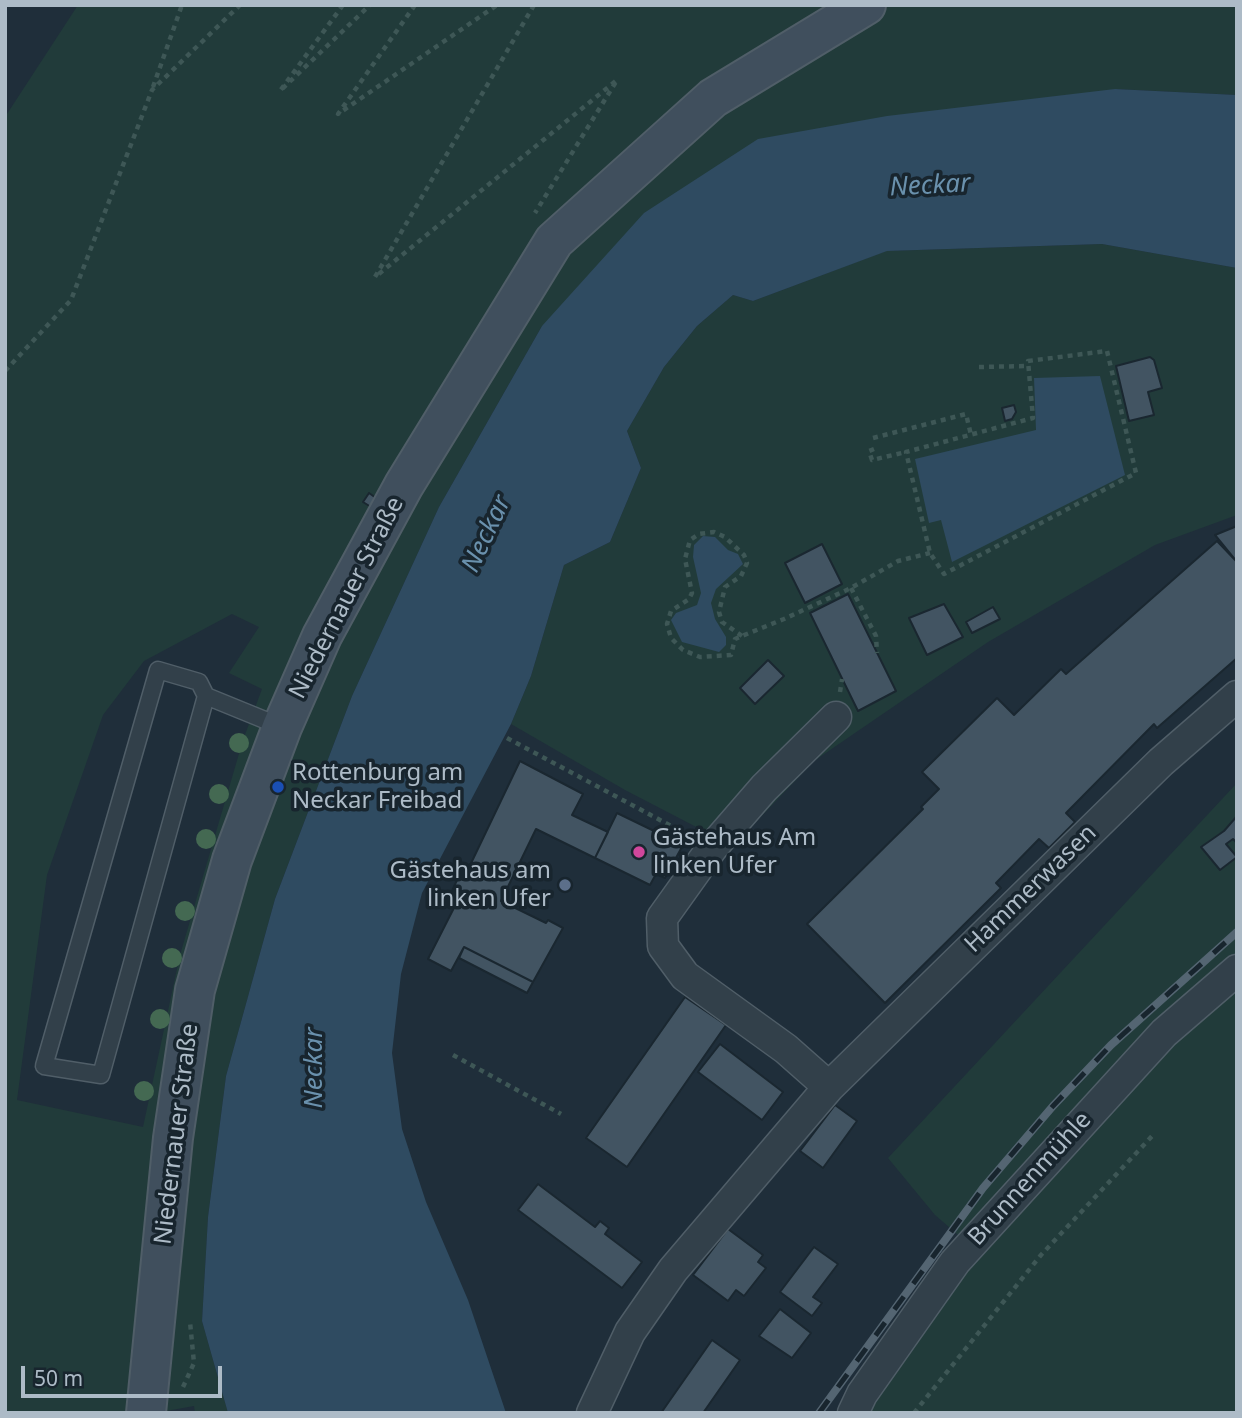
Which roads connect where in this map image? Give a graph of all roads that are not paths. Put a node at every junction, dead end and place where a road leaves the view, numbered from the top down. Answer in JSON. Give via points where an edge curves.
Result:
{"nodes":[{"id":1,"x":866,"y":5,"type":"edge"},
{"id":2,"x":206,"y":696,"type":"junction"},
{"id":3,"x":1237,"y":696,"type":"edge"},
{"id":4,"x":836,"y":717,"type":"dead end"},
{"id":5,"x":282,"y":727,"type":"junction"},
{"id":6,"x":1237,"y":970,"type":"edge"},
{"id":7,"x":829,"y":1087,"type":"junction"},
{"id":8,"x":146,"y":1413,"type":"edge"},
{"id":9,"x":592,"y":1413,"type":"edge"},
{"id":10,"x":853,"y":1413,"type":"edge"}],
"edges":[{"from":1,"to":5,"type":"main road","name":"Niedernauer Straße","via":[[713,98],[554,242],[404,485],[322,636]]},
{"from":2,"to":2,"type":"lane","via":[[101,1075],[44,1066],[158,670],[199,682]]},
{"from":2,"to":5,"type":"lane"},
{"from":3,"to":7,"type":"street","name":"Hammerwasen","via":[[1161,762]]},
{"from":4,"to":7,"type":"street","via":[[712,848],[662,918],[663,946],[685,976],[786,1049]]},
{"from":5,"to":8,"type":"main road","name":"Niedernauer Straße","via":[[232,860],[195,990],[173,1138]]},
{"from":6,"to":10,"type":"street","name":"Brunnenmühle","via":[[1164,1034],[955,1262]]},
{"from":7,"to":9,"type":"street","name":"Hammerwasen","via":[[673,1270],[630,1332]]}]}
